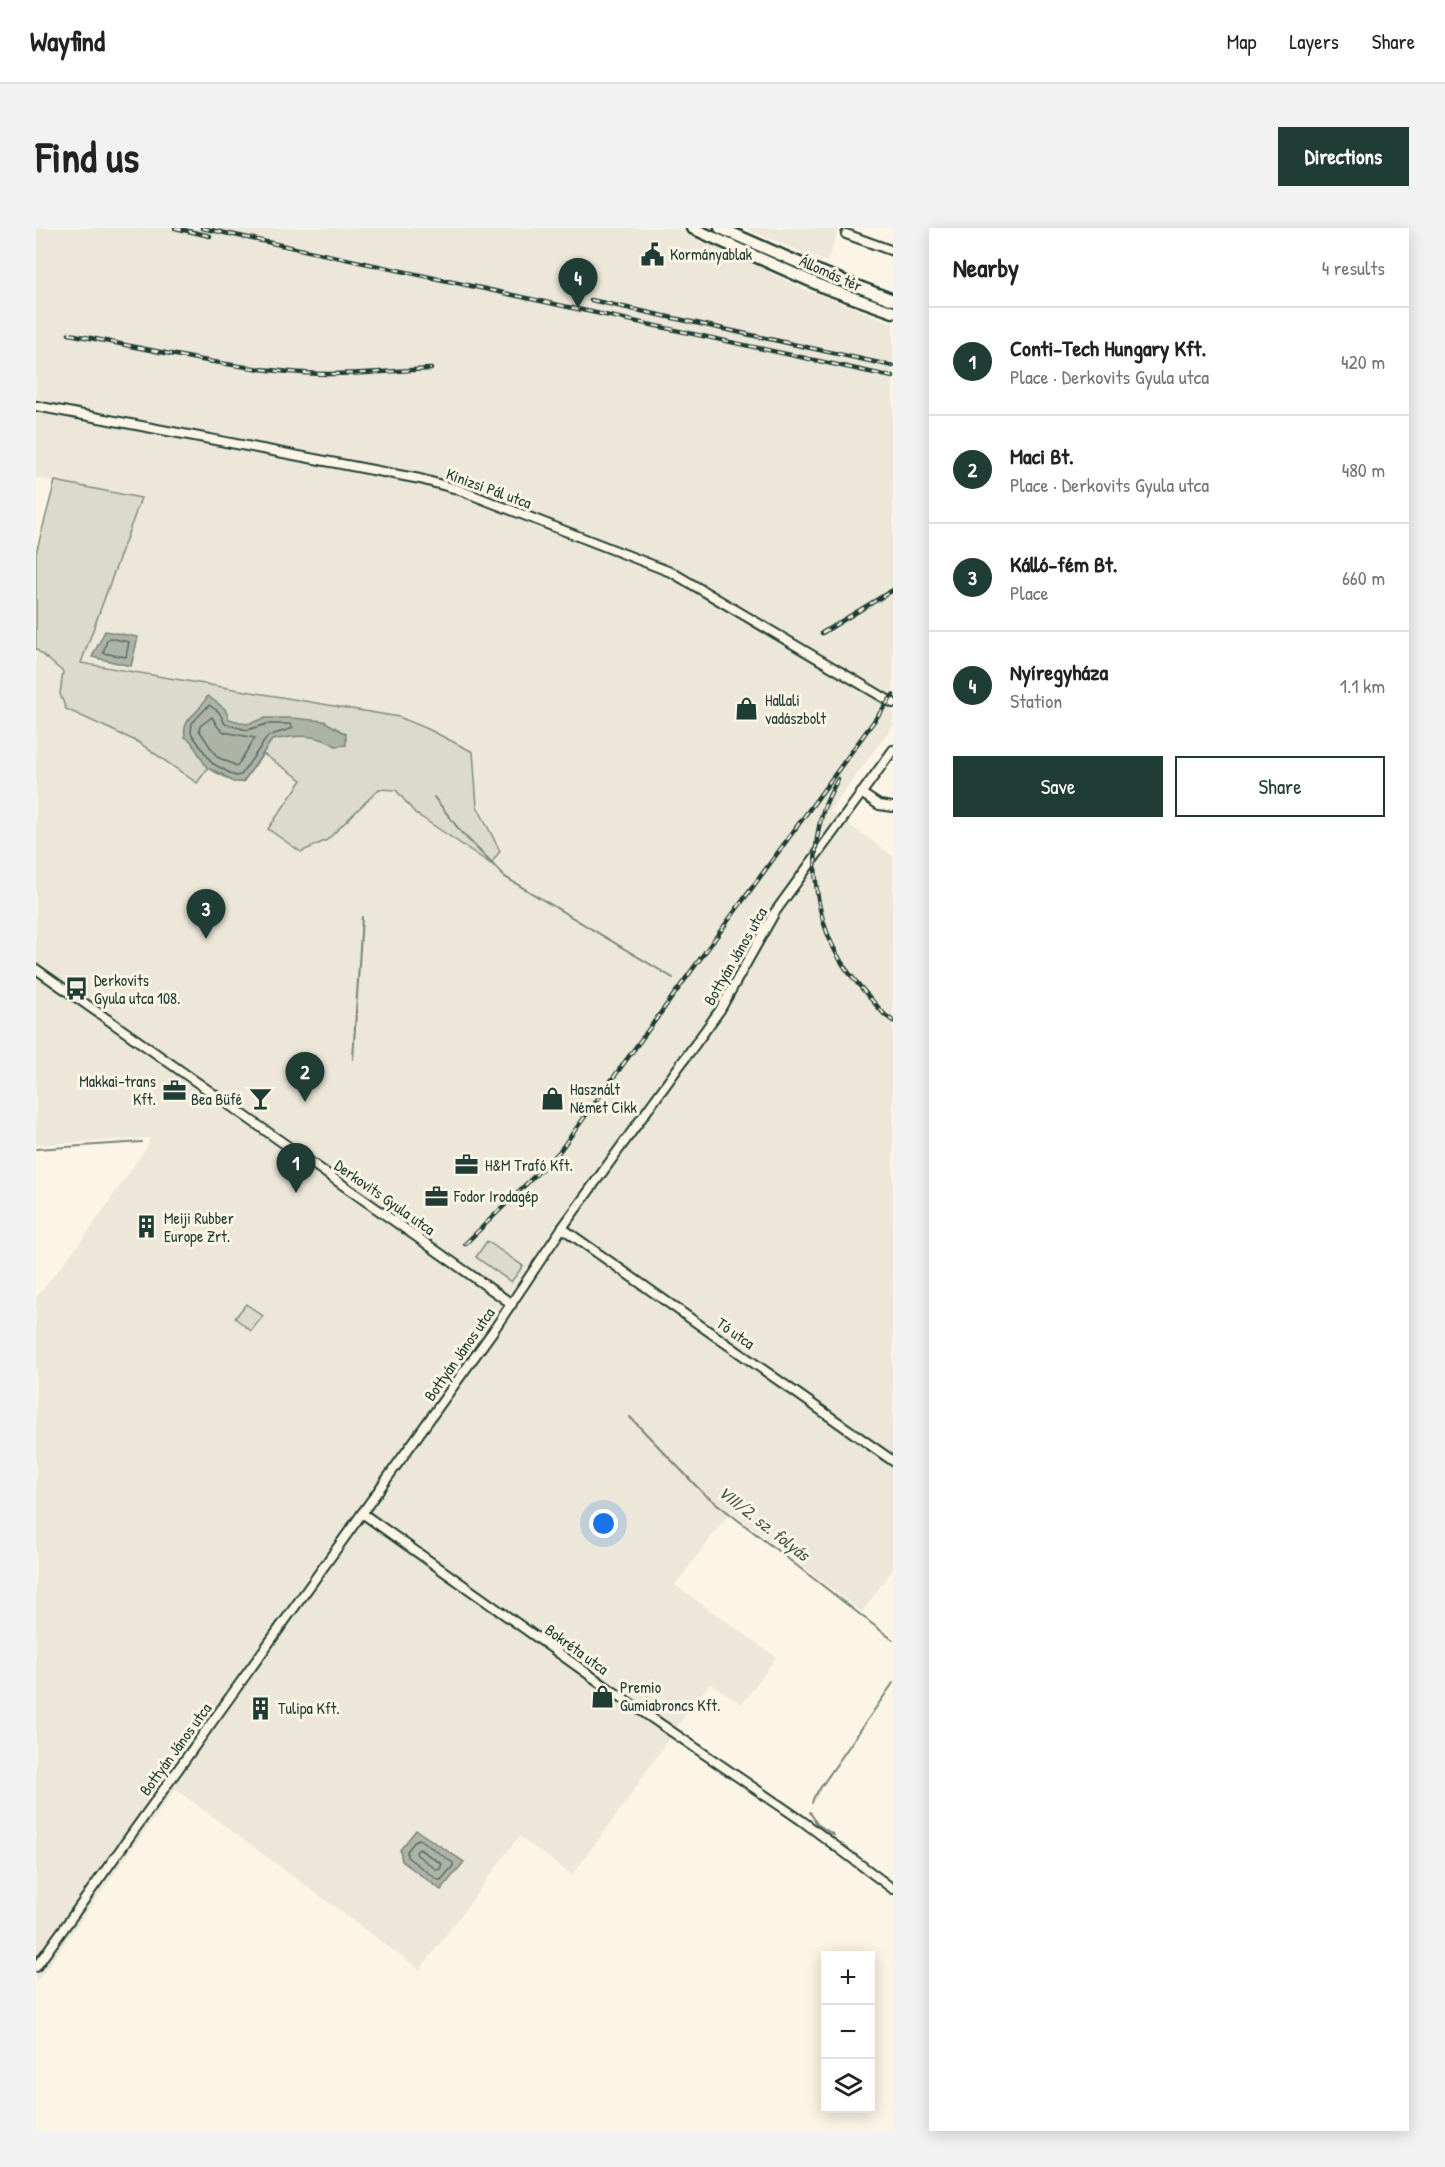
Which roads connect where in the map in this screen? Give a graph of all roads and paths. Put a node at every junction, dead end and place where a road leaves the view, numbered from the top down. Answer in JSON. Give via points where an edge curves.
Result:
{"nodes":[{"id":1,"x":692,"y":228,"type":"edge"},
{"id":2,"x":720,"y":228,"type":"edge"},
{"id":3,"x":846,"y":234,"type":"dead end"},
{"id":4,"x":893,"y":251,"type":"edge"},
{"id":5,"x":893,"y":300,"type":"edge"},
{"id":6,"x":893,"y":312,"type":"edge"},
{"id":7,"x":36,"y":406,"type":"edge"},
{"id":8,"x":893,"y":703,"type":"edge"},
{"id":9,"x":893,"y":750,"type":"edge"},
{"id":10,"x":861,"y":793,"type":"junction"},
{"id":11,"x":893,"y":807,"type":"edge"},
{"id":12,"x":36,"y":969,"type":"edge"},
{"id":13,"x":562,"y":1228,"type":"junction"},
{"id":14,"x":512,"y":1304,"type":"junction"},
{"id":15,"x":893,"y":1461,"type":"edge"},
{"id":16,"x":362,"y":1513,"type":"junction"},
{"id":17,"x":893,"y":1889,"type":"edge"},
{"id":18,"x":36,"y":1967,"type":"edge"}],
"edges":[{"from":1,"to":6,"type":"main road","name":"Állomás tér","via":[[826,288]]},
{"from":2,"to":5,"type":"main road","name":"Állomás tér"},
{"from":3,"to":4,"type":"street"},
{"from":7,"to":8,"type":"street","name":"Kinizsi Pál utca","via":[[457,489],[673,573]]},
{"from":9,"to":10,"type":"street","name":"Bottyán János utca"},
{"from":10,"to":11,"type":"street","via":[[879,805]]},
{"from":10,"to":13,"type":"street","name":"Bottyán János utca","via":[[775,912],[720,1010]]},
{"from":12,"to":14,"type":"street","name":"Derkovits Gyula utca"},
{"from":13,"to":14,"type":"street","name":"Bottyán János utca"},
{"from":13,"to":15,"type":"street","name":"Tó utca"},
{"from":14,"to":16,"type":"street","name":"Bottyán János utca"},
{"from":16,"to":17,"type":"street","name":"Bokréta utca","via":[[801,1820]]},
{"from":16,"to":18,"type":"street","name":"Bottyán János utca"}]}
